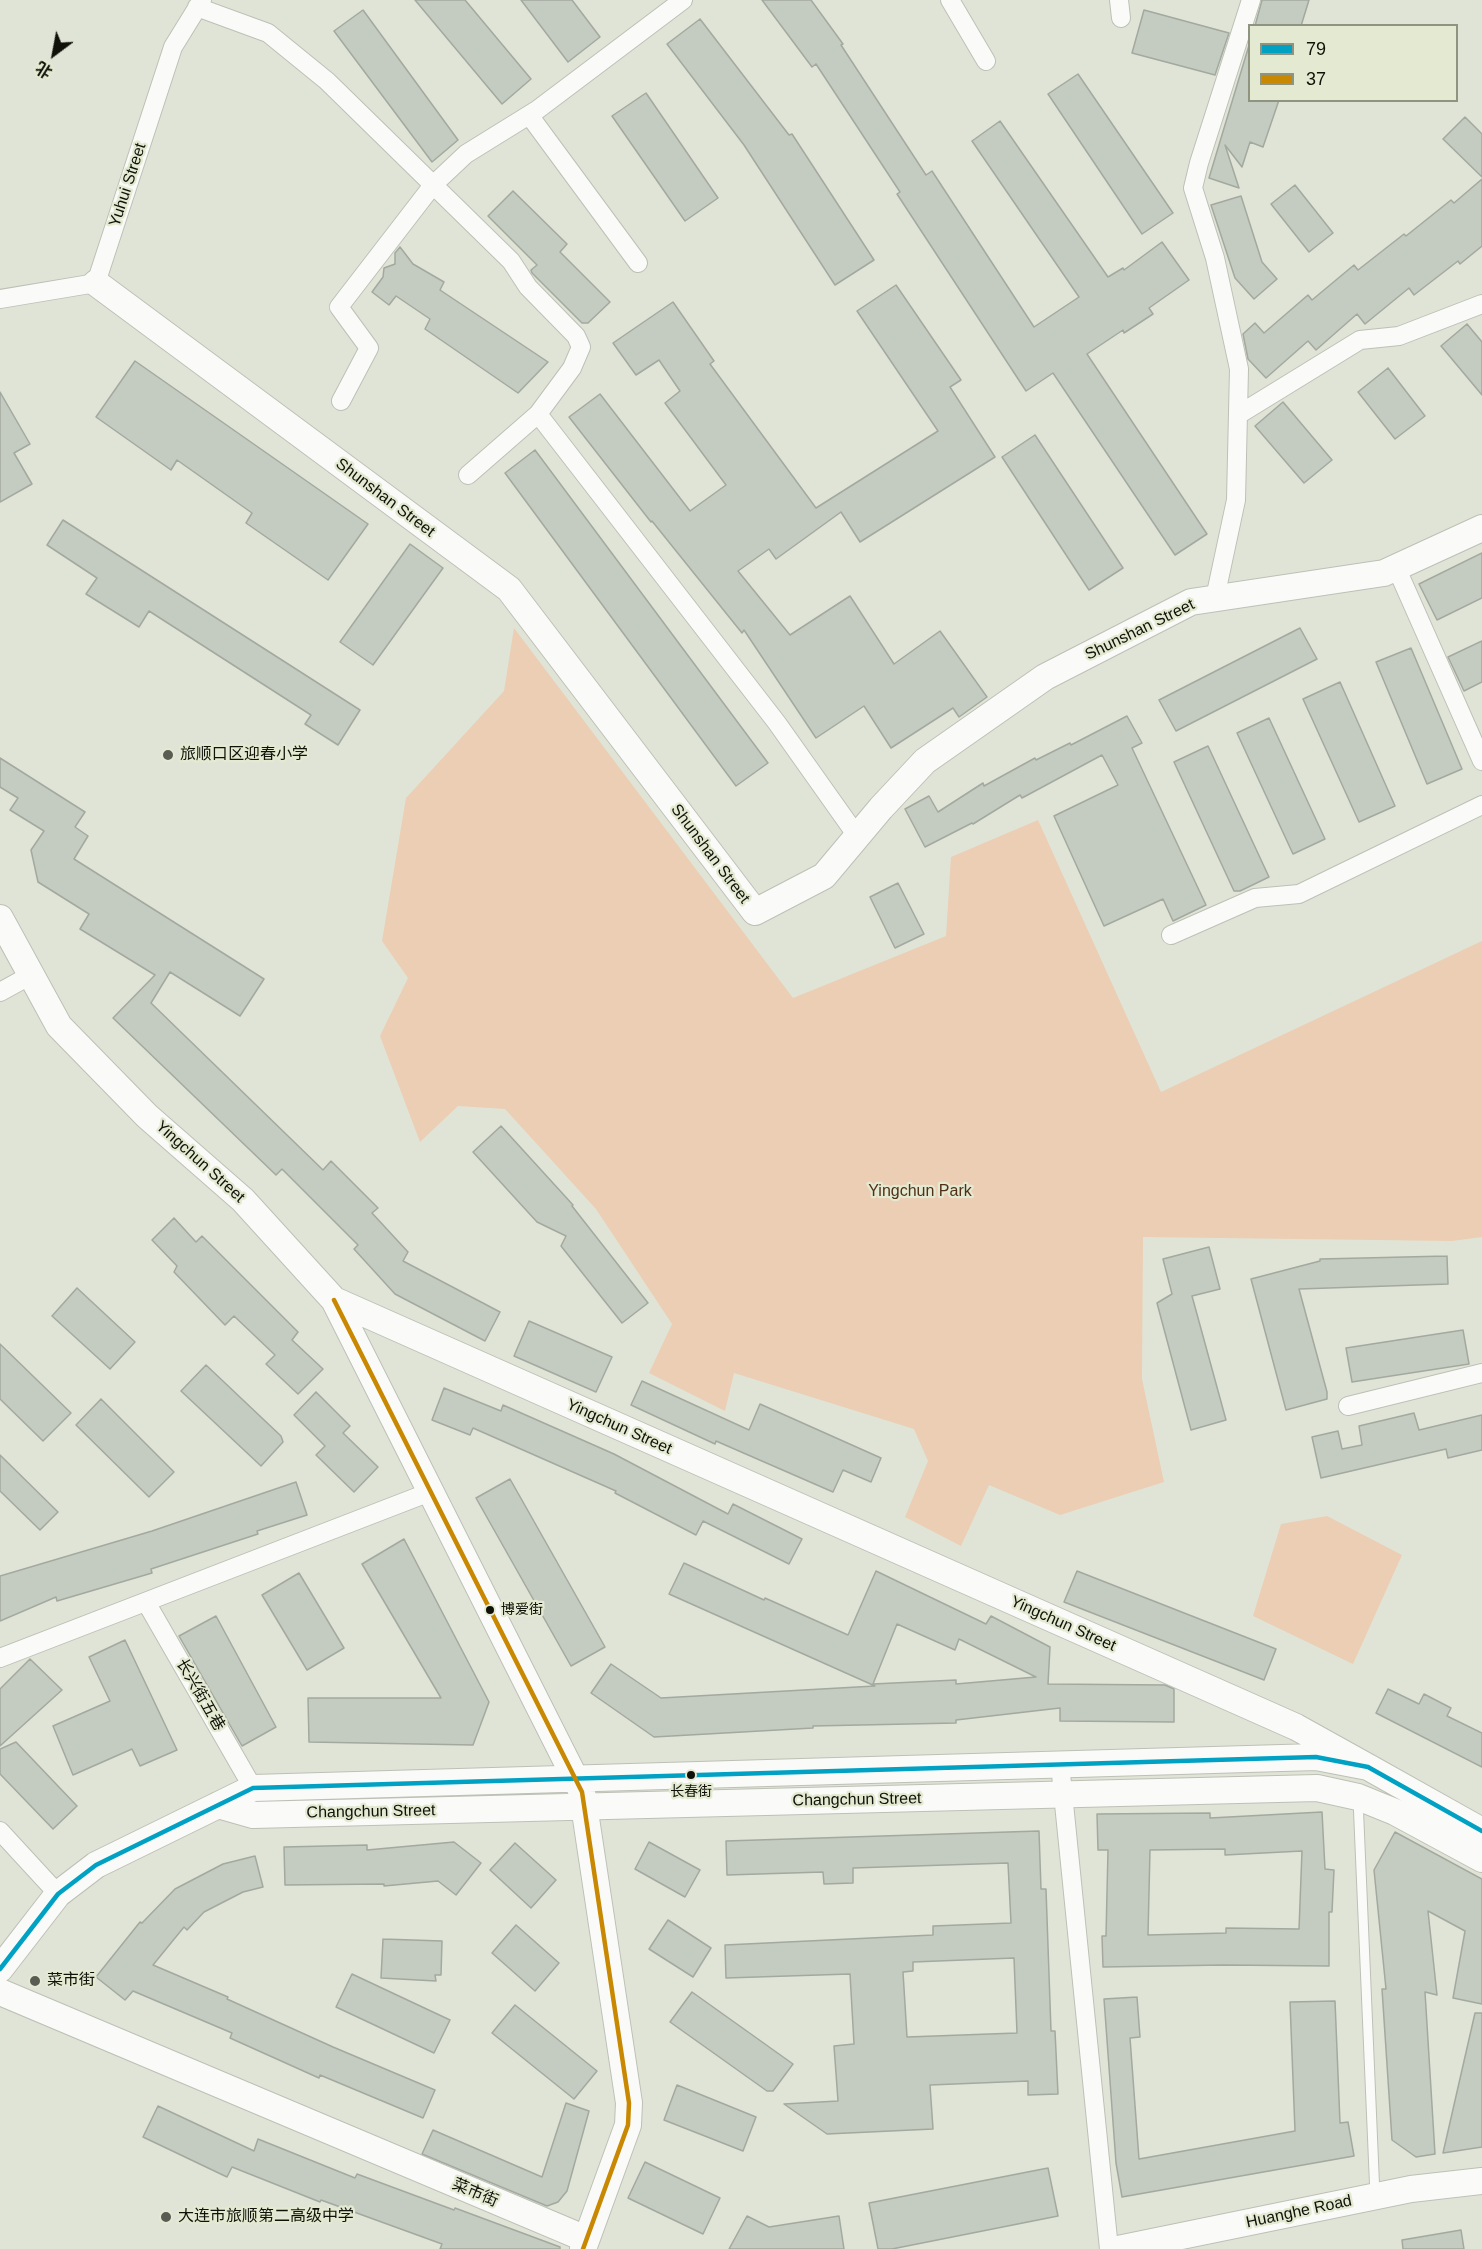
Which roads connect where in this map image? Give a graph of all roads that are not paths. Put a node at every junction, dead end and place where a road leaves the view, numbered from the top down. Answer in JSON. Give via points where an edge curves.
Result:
{"nodes":[{"id":1,"x":683,"y":0,"type":"edge"},
{"id":2,"x":950,"y":0,"type":"edge"},
{"id":3,"x":1251,"y":0,"type":"edge"},
{"id":4,"x":200,"y":3,"type":"edge"},
{"id":5,"x":986,"y":62,"type":"dead end"},
{"id":6,"x":529,"y":115,"type":"junction"},
{"id":7,"x":433,"y":185,"type":"junction"},
{"id":8,"x":638,"y":263,"type":"dead end"},
{"id":9,"x":96,"y":283,"type":"junction"},
{"id":10,"x":0,"y":299,"type":"edge"},
{"id":11,"x":1482,"y":304,"type":"edge"},
{"id":12,"x":341,"y":401,"type":"dead end"},
{"id":13,"x":538,"y":414,"type":"junction"},
{"id":14,"x":1238,"y":415,"type":"junction"},
{"id":15,"x":468,"y":475,"type":"dead end"},
{"id":16,"x":1482,"y":528,"type":"edge"},
{"id":17,"x":1396,"y":567,"type":"junction"},
{"id":18,"x":1215,"y":598,"type":"junction"},
{"id":19,"x":1481,"y":755,"type":"edge"},
{"id":20,"x":1482,"y":805,"type":"edge"},
{"id":21,"x":857,"y":836,"type":"junction"},
{"id":22,"x":0,"y":918,"type":"edge"},
{"id":23,"x":1171,"y":935,"type":"dead end"},
{"id":24,"x":31,"y":975,"type":"junction"},
{"id":25,"x":0,"y":992,"type":"edge"},
{"id":26,"x":334,"y":1300,"type":"junction"},
{"id":27,"x":1482,"y":1373,"type":"edge"},
{"id":28,"x":1348,"y":1406,"type":"dead end"},
{"id":29,"x":430,"y":1492,"type":"junction"},
{"id":30,"x":146,"y":1602,"type":"junction"},
{"id":31,"x":0,"y":1658,"type":"edge"},
{"id":32,"x":1060,"y":1764,"type":"junction"},
{"id":33,"x":1368,"y":1767,"type":"junction"},
{"id":34,"x":575,"y":1779,"type":"junction"},
{"id":35,"x":253,"y":1788,"type":"junction"},
{"id":36,"x":1064,"y":1795,"type":"junction"},
{"id":37,"x":1358,"y":1797,"type":"junction"},
{"id":38,"x":218,"y":1804,"type":"junction"},
{"id":39,"x":584,"y":1807,"type":"junction"},
{"id":40,"x":0,"y":1831,"type":"edge"},
{"id":41,"x":1482,"y":1831,"type":"edge"},
{"id":42,"x":1482,"y":1859,"type":"edge"},
{"id":43,"x":58,"y":1894,"type":"junction"},
{"id":44,"x":0,"y":1969,"type":"edge"},
{"id":45,"x":0,"y":1992,"type":"edge"},
{"id":46,"x":1482,"y":2181,"type":"edge"},
{"id":47,"x":1375,"y":2196,"type":"junction"},
{"id":48,"x":584,"y":2244,"type":"edge"},
{"id":49,"x":1109,"y":2249,"type":"edge"},
{"id":50,"x":1118,"y":2249,"type":"edge"}],
"edges":[{"from":1,"to":6,"type":"street"},
{"from":2,"to":5,"type":"street"},
{"from":3,"to":14,"type":"street","via":[[1193,188],[1215,258],[1239,369]]},
{"from":4,"to":7,"type":"street","via":[[268,33],[327,81]]},
{"from":4,"to":9,"type":"street","name":"Yuhui Street","via":[[173,47]]},
{"from":6,"to":7,"type":"street","via":[[466,154]]},
{"from":6,"to":8,"type":"street"},
{"from":7,"to":12,"type":"street","via":[[339,307],[369,348]]},
{"from":7,"to":13,"type":"street","via":[[512,261],[528,286],[576,336],[581,348],[572,368]]},
{"from":9,"to":10,"type":"street"},
{"from":9,"to":21,"type":"street","name":"Shunshan Street","via":[[509,590],[755,912],[824,876]]},
{"from":11,"to":14,"type":"street","via":[[1399,336],[1360,340]]},
{"from":13,"to":15,"type":"street"},
{"from":13,"to":21,"type":"street","via":[[777,723]]},
{"from":14,"to":18,"type":"street","via":[[1236,500]]},
{"from":16,"to":17,"type":"street","name":"Shunshan Street"},
{"from":17,"to":18,"type":"street","name":"Shunshan Street","via":[[1384,573]]},
{"from":17,"to":19,"type":"street"},
{"from":18,"to":21,"type":"street","name":"Shunshan Street","via":[[1191,602],[1045,677],[925,761]]},
{"from":20,"to":23,"type":"street","via":[[1299,894],[1256,898]]},
{"from":22,"to":24,"type":"street","name":"Yingchun Street"},
{"from":24,"to":25,"type":"street"},
{"from":24,"to":26,"type":"street","name":"Yingchun Street","via":[[59,1026],[147,1116],[243,1200]]},
{"from":26,"to":29,"type":"street"},
{"from":26,"to":33,"type":"street","name":"Yingchun Street","via":[[1296,1727]]},
{"from":27,"to":28,"type":"street"},
{"from":29,"to":30,"type":"street"},
{"from":29,"to":34,"type":"street"},
{"from":30,"to":31,"type":"street"},
{"from":30,"to":35,"type":"street","name":"长兴街五巷"},
{"from":32,"to":33,"type":"street","name":"Changchun Street","via":[[1316,1757]]},
{"from":32,"to":34,"type":"street","name":"Changchun Street"},
{"from":32,"to":36,"type":"street"},
{"from":33,"to":41,"type":"street","name":"Changchun Street"},
{"from":34,"to":35,"type":"street","name":"Changchun Street"},
{"from":34,"to":39,"type":"street"},
{"from":35,"to":38,"type":"street","name":"Changchun Street"},
{"from":36,"to":37,"type":"street","name":"Changchun Street","via":[[1317,1788]]},
{"from":36,"to":39,"type":"street","name":"Changchun Street"},
{"from":36,"to":49,"type":"street"},
{"from":37,"to":42,"type":"street","name":"Changchun Street","via":[[1395,1812]]},
{"from":37,"to":47,"type":"lane"},
{"from":38,"to":39,"type":"street","name":"Changchun Street","via":[[254,1815]]},
{"from":38,"to":43,"type":"street","name":"Changchun Street","via":[[96,1865]]},
{"from":39,"to":48,"type":"street","via":[[629,2103],[628,2125]]},
{"from":40,"to":43,"type":"street"},
{"from":43,"to":44,"type":"street","name":"Changchun Street"},
{"from":45,"to":48,"type":"street","name":"菜市街"},
{"from":46,"to":47,"type":"street","name":"Huanghe Road"},
{"from":47,"to":50,"type":"street","name":"Huanghe Road"}]}
